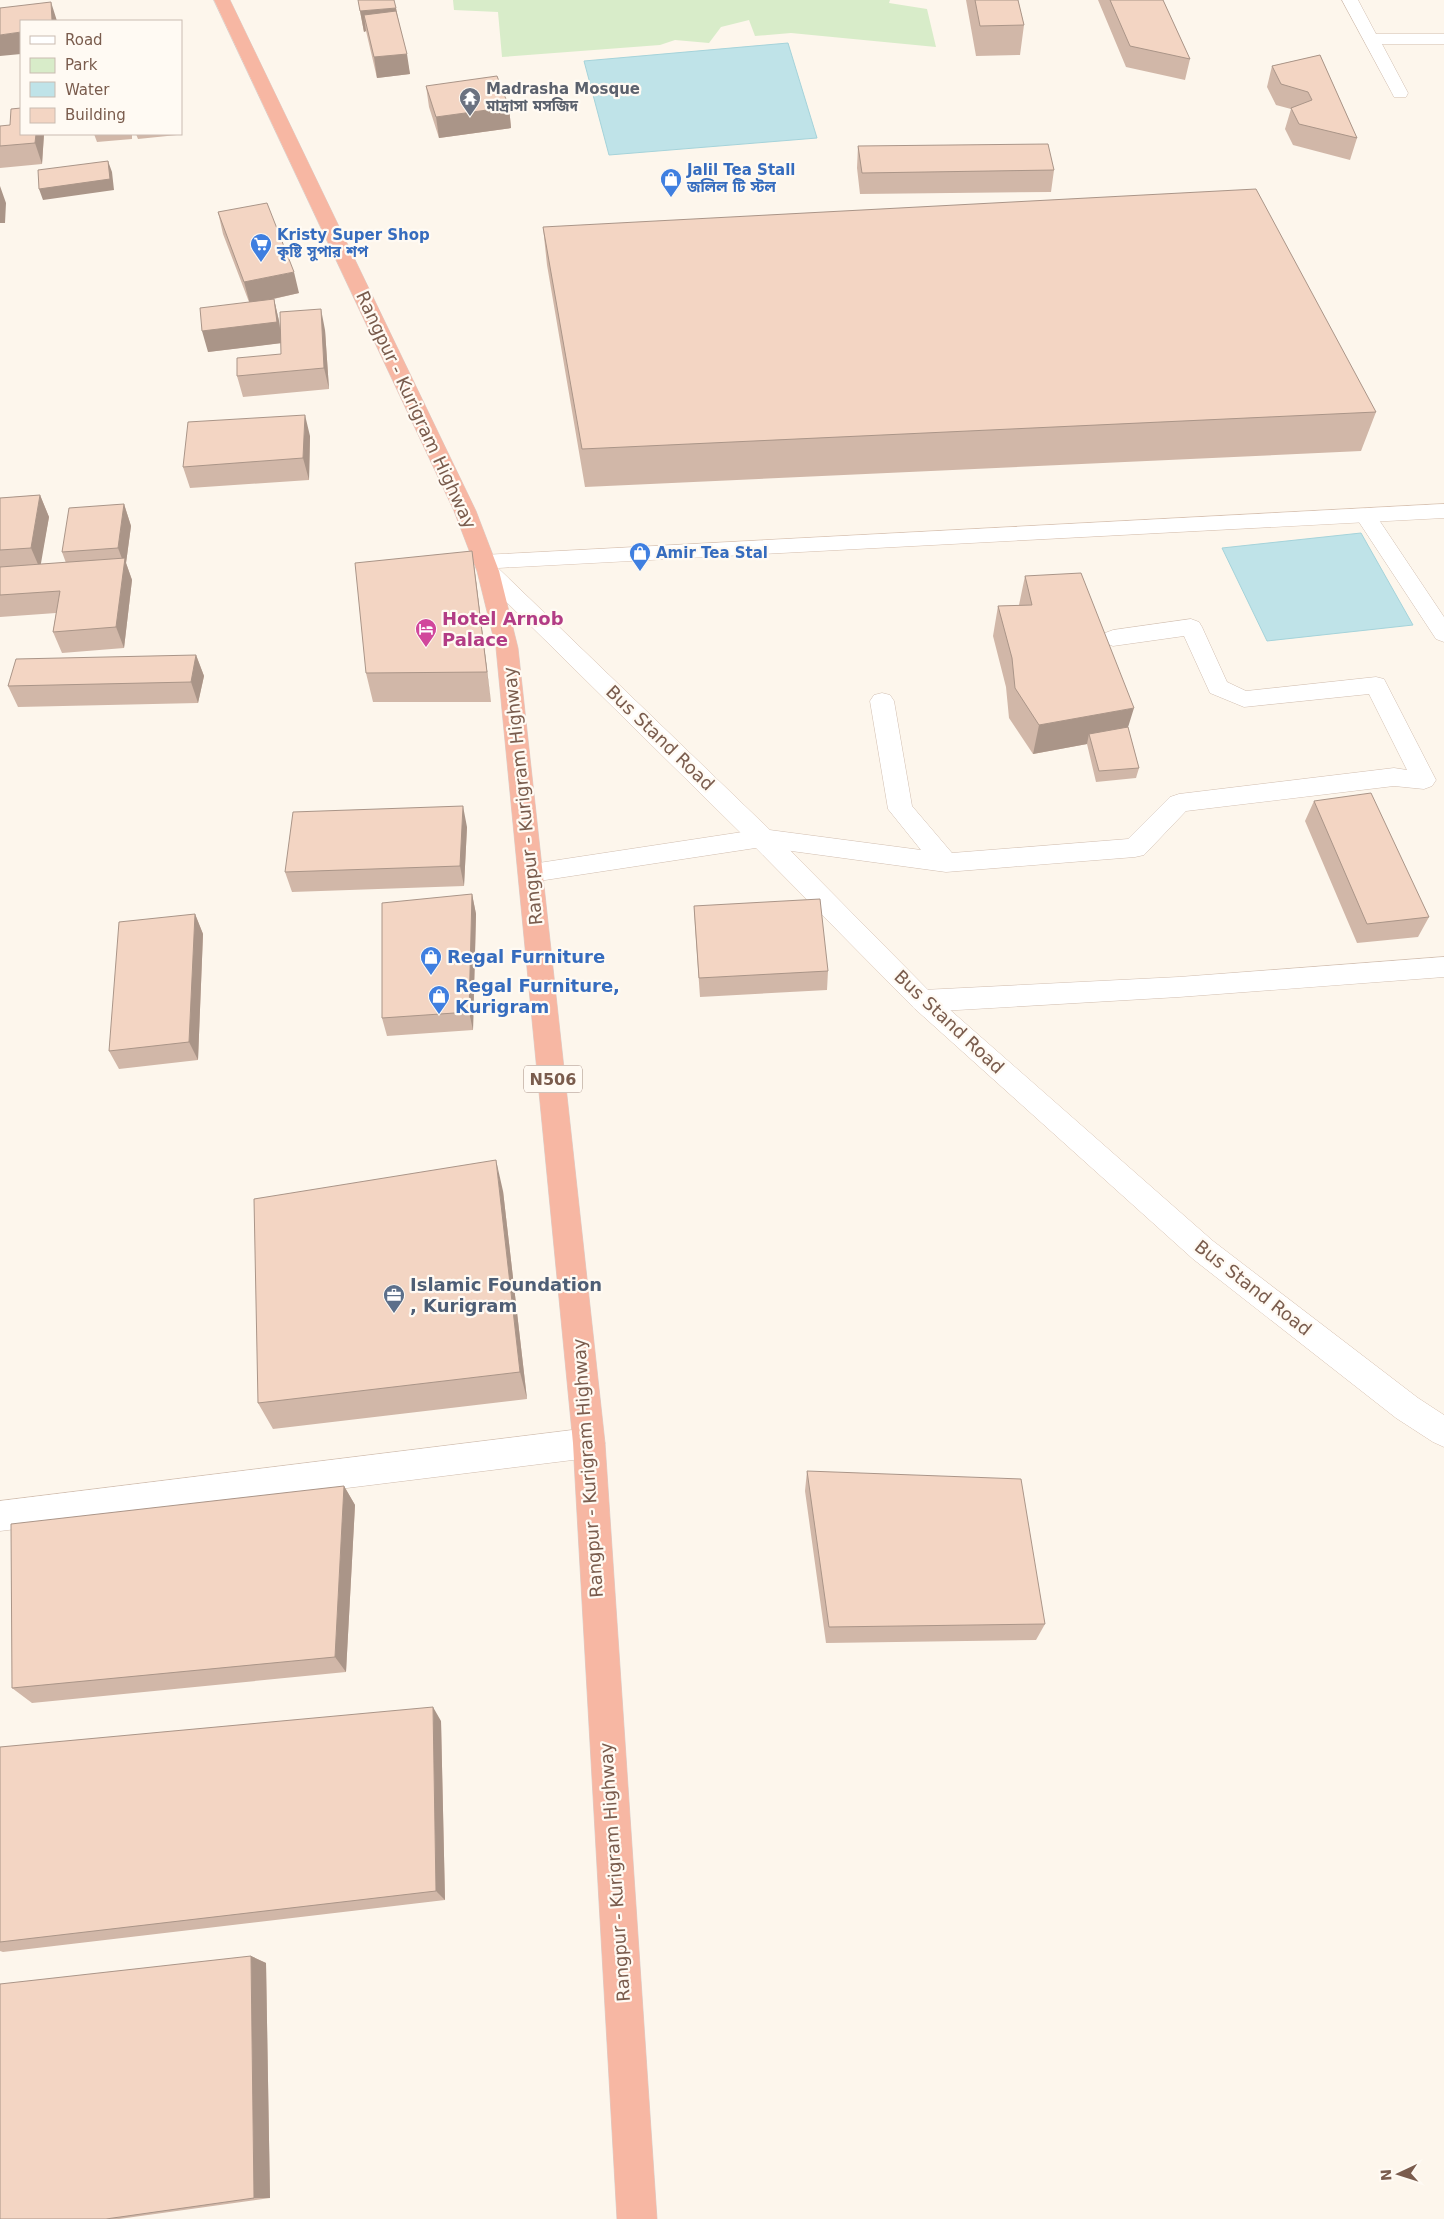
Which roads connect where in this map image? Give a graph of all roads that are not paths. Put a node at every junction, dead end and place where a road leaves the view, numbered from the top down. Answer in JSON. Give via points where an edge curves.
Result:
{"nodes":[{"id":1,"x":222,"y":0,"type":"edge"},
{"id":2,"x":1351,"y":2,"type":"edge"},
{"id":3,"x":1367,"y":33,"type":"junction"},
{"id":4,"x":1444,"y":39,"type":"edge"},
{"id":5,"x":1400,"y":93,"type":"dead end"},
{"id":6,"x":1444,"y":511,"type":"edge"},
{"id":7,"x":1366,"y":516,"type":"junction"},
{"id":8,"x":486,"y":566,"type":"junction"},
{"id":9,"x":1444,"y":634,"type":"edge"},
{"id":10,"x":1113,"y":638,"type":"dead end"},
{"id":11,"x":882,"y":700,"type":"dead end"},
{"id":12,"x":762,"y":838,"type":"junction"},
{"id":13,"x":946,"y":863,"type":"junction"},
{"id":14,"x":532,"y":873,"type":"junction"},
{"id":15,"x":1444,"y":967,"type":"edge"},
{"id":16,"x":923,"y":1001,"type":"junction"},
{"id":17,"x":1444,"y":1432,"type":"edge"},
{"id":18,"x":589,"y":1443,"type":"junction"},
{"id":19,"x":0,"y":1516,"type":"edge"},
{"id":20,"x":637,"y":2219,"type":"edge"}],
"edges":[{"from":1,"to":8,"type":"highway","name":"Rangpur - Kurigram Highway","number":"N506","via":[[461,502]]},
{"from":2,"to":3,"type":"street"},
{"from":3,"to":4,"type":"street"},
{"from":3,"to":5,"type":"street"},
{"from":6,"to":7,"type":"street"},
{"from":7,"to":8,"type":"street"},
{"from":7,"to":9,"type":"street"},
{"from":8,"to":12,"type":"street","name":"Bus Stand Road"},
{"from":8,"to":14,"type":"highway","name":"Rangpur - Kurigram Highway","number":"N506","via":[[507,648]]},
{"from":10,"to":13,"type":"street","via":[[1191,627],[1218,687],[1244,699],[1376,685],[1424,780],[1394,777],[1179,803],[1135,848]]},
{"from":11,"to":13,"type":"street","via":[[900,810]]},
{"from":12,"to":13,"type":"street"},
{"from":12,"to":14,"type":"street"},
{"from":12,"to":16,"type":"street","name":"Bus Stand Road"},
{"from":14,"to":18,"type":"highway","name":"Rangpur - Kurigram Highway","number":"N506"},
{"from":15,"to":16,"type":"street","via":[[1179,987]]},
{"from":16,"to":17,"type":"street","name":"Bus Stand Road","via":[[1203,1250],[1407,1408]]},
{"from":18,"to":19,"type":"street"},
{"from":18,"to":20,"type":"highway","name":"Rangpur - Kurigram Highway","number":"N506"}]}
